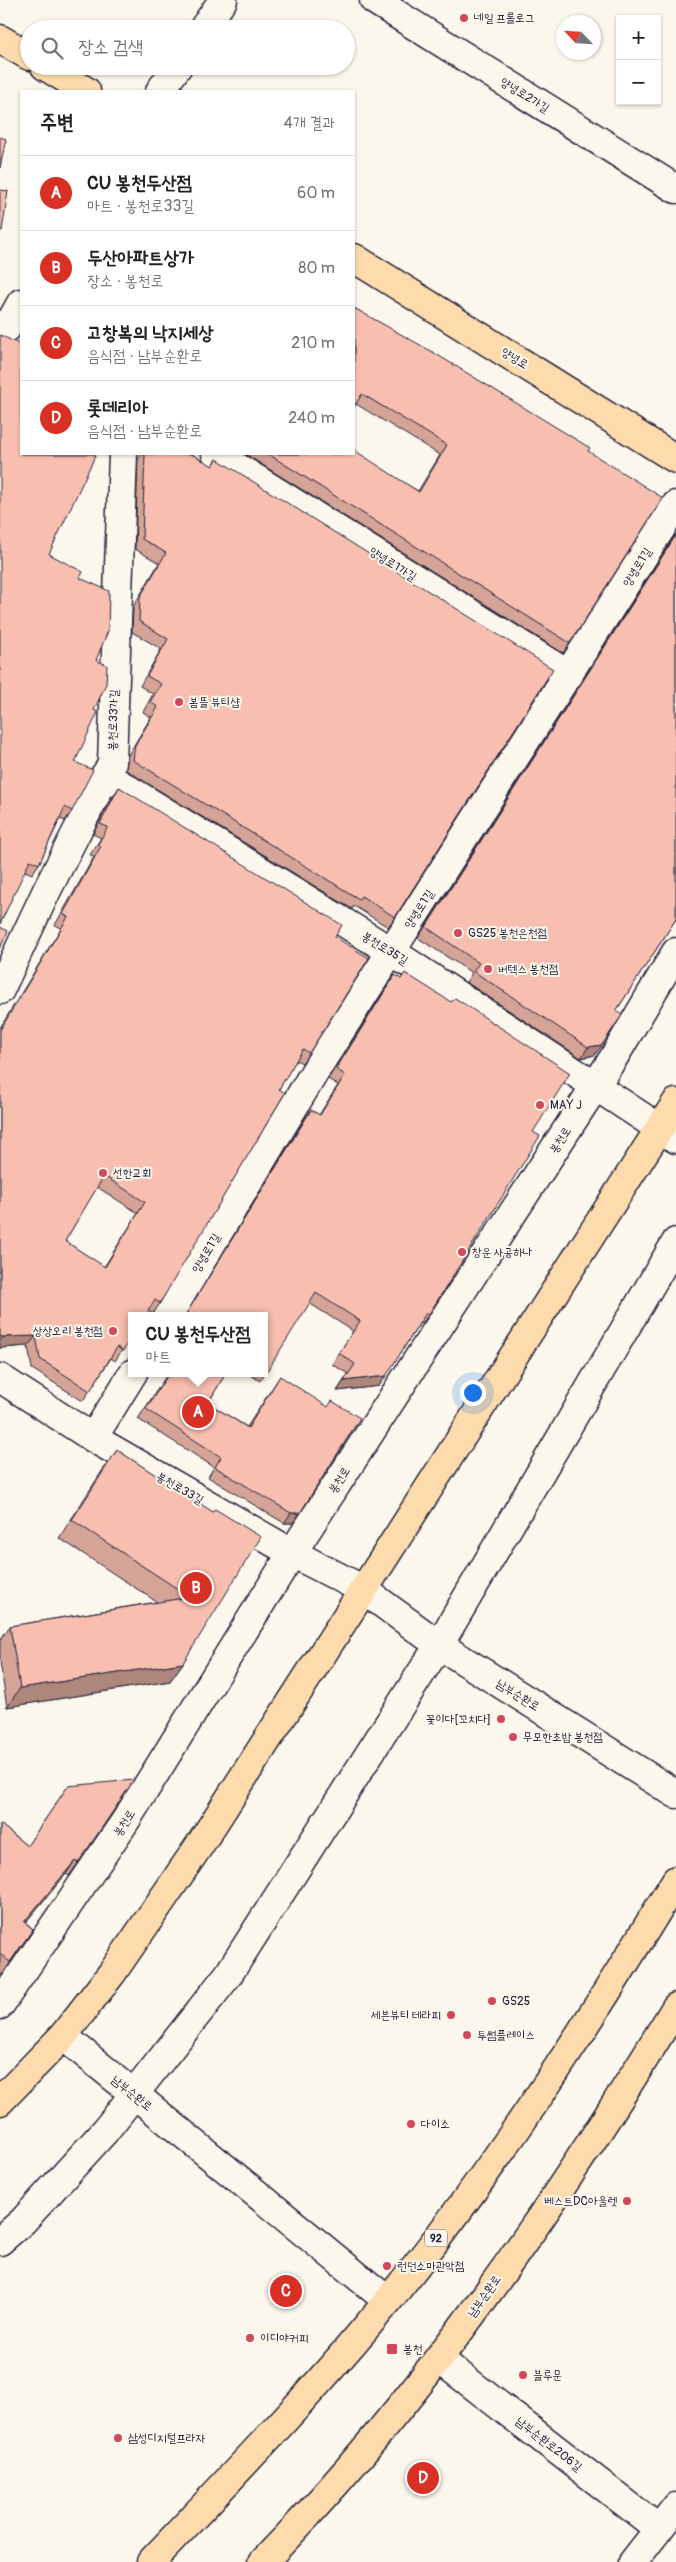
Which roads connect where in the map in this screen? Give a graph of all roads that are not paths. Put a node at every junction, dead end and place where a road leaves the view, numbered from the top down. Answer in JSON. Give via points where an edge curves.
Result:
{"nodes":[{"id":1,"x":223,"y":0,"type":"edge"},
{"id":2,"x":374,"y":0,"type":"edge"},
{"id":3,"x":209,"y":20,"type":"edge"},
{"id":4,"x":0,"y":39,"type":"edge"},
{"id":5,"x":20,"y":51,"type":"edge"},
{"id":6,"x":60,"y":75,"type":"edge"},
{"id":7,"x":172,"y":75,"type":"edge"},
{"id":8,"x":84,"y":90,"type":"edge"},
{"id":9,"x":161,"y":90,"type":"edge"},
{"id":10,"x":676,"y":189,"type":"edge"},
{"id":11,"x":355,"y":259,"type":"edge"},
{"id":12,"x":20,"y":305,"type":"edge"},
{"id":13,"x":9,"y":330,"type":"edge"},
{"id":14,"x":123,"y":455,"type":"edge"},
{"id":15,"x":218,"y":455,"type":"edge"},
{"id":16,"x":676,"y":459,"type":"edge"},
{"id":17,"x":676,"y":505,"type":"edge"},
{"id":18,"x":569,"y":675,"type":"junction"},
{"id":19,"x":105,"y":775,"type":"junction"},
{"id":20,"x":392,"y":952,"type":"junction"},
{"id":21,"x":676,"y":952,"type":"edge"},
{"id":22,"x":0,"y":990,"type":"edge"},
{"id":23,"x":595,"y":1085,"type":"junction"},
{"id":24,"x":676,"y":1103,"type":"edge"},
{"id":25,"x":668,"y":1134,"type":"edge"},
{"id":26,"x":676,"y":1242,"type":"edge"},
{"id":27,"x":170,"y":1312,"type":"edge"},
{"id":28,"x":131,"y":1377,"type":"edge"},
{"id":29,"x":0,"y":1378,"type":"edge"},
{"id":30,"x":93,"y":1438,"type":"junction"},
{"id":31,"x":292,"y":1553,"type":"junction"},
{"id":32,"x":364,"y":1590,"type":"junction"},
{"id":33,"x":439,"y":1645,"type":"junction"},
{"id":34,"x":676,"y":1794,"type":"edge"},
{"id":35,"x":676,"y":1880,"type":"edge"},
{"id":36,"x":0,"y":2005,"type":"edge"},
{"id":37,"x":676,"y":2007,"type":"edge"},
{"id":38,"x":63,"y":2036,"type":"junction"},
{"id":39,"x":134,"y":2094,"type":"junction"},
{"id":40,"x":0,"y":2101,"type":"edge"},
{"id":41,"x":0,"y":2241,"type":"edge"},
{"id":42,"x":388,"y":2301,"type":"junction"},
{"id":43,"x":439,"y":2359,"type":"junction"},
{"id":44,"x":676,"y":2507,"type":"edge"},
{"id":45,"x":659,"y":2529,"type":"junction"},
{"id":46,"x":151,"y":2562,"type":"edge"},
{"id":47,"x":263,"y":2562,"type":"edge"},
{"id":48,"x":633,"y":2562,"type":"edge"}],
"edges":[{"from":1,"to":3,"type":"street"},
{"from":2,"to":10,"type":"street","name":"양녕로2가길"},
{"from":4,"to":5,"type":"main road"},
{"from":6,"to":8,"type":"main road"},
{"from":7,"to":9,"type":"street"},
{"from":11,"to":16,"type":"main road","name":"양녕로"},
{"from":12,"to":13,"type":"street"},
{"from":14,"to":19,"type":"street","name":"봉천로33가길","via":[[112,763]]},
{"from":15,"to":18,"type":"street","name":"양녕로1가길"},
{"from":17,"to":18,"type":"street","name":"양녕로1길"},
{"from":18,"to":20,"type":"street","name":"양녕로1길"},
{"from":19,"to":20,"type":"street","name":"봉천로35길"},
{"from":19,"to":22,"type":"street","name":"봉천로33가길"},
{"from":20,"to":23,"type":"street","name":"봉천로35길"},
{"from":20,"to":27,"type":"street","name":"양녕로1길","via":[[320,1063]]},
{"from":21,"to":23,"type":"street","name":"봉천로"},
{"from":23,"to":25,"type":"street","name":"봉천로35길"},
{"from":23,"to":31,"type":"street","name":"봉천로"},
{"from":24,"to":25,"type":"main road"},
{"from":25,"to":32,"type":"main road"},
{"from":26,"to":33,"type":"street"},
{"from":28,"to":30,"type":"street"},
{"from":29,"to":30,"type":"street","name":"봉천로33길"},
{"from":30,"to":31,"type":"street","name":"봉천로33길"},
{"from":31,"to":32,"type":"street","name":"봉천로33길"},
{"from":31,"to":36,"type":"street","name":"봉천로","via":[[126,1820]]},
{"from":32,"to":33,"type":"street","name":"남부순환로"},
{"from":32,"to":38,"type":"main road","via":[[201,1843],[112,1973]]},
{"from":33,"to":34,"type":"street","name":"남부순환로"},
{"from":33,"to":39,"type":"street","via":[[228,1975]]},
{"from":35,"to":42,"type":"main road","number":"92","via":[[619,1974],[505,2146]]},
{"from":37,"to":43,"type":"main road","name":"남부순환로","via":[[565,2181]]},
{"from":38,"to":39,"type":"street","name":"남부순환로"},
{"from":38,"to":40,"type":"main road"},
{"from":39,"to":41,"type":"street","via":[[105,2131],[23,2221]]},
{"from":39,"to":42,"type":"street","name":"남부순환로"},
{"from":42,"to":46,"type":"main road","number":"92","via":[[296,2408]]},
{"from":43,"to":45,"type":"street","name":"남부순환로206길"},
{"from":43,"to":47,"type":"main road","name":"남부순환로","via":[[355,2460]]},
{"from":44,"to":45,"type":"street"},
{"from":45,"to":48,"type":"street"}]}
